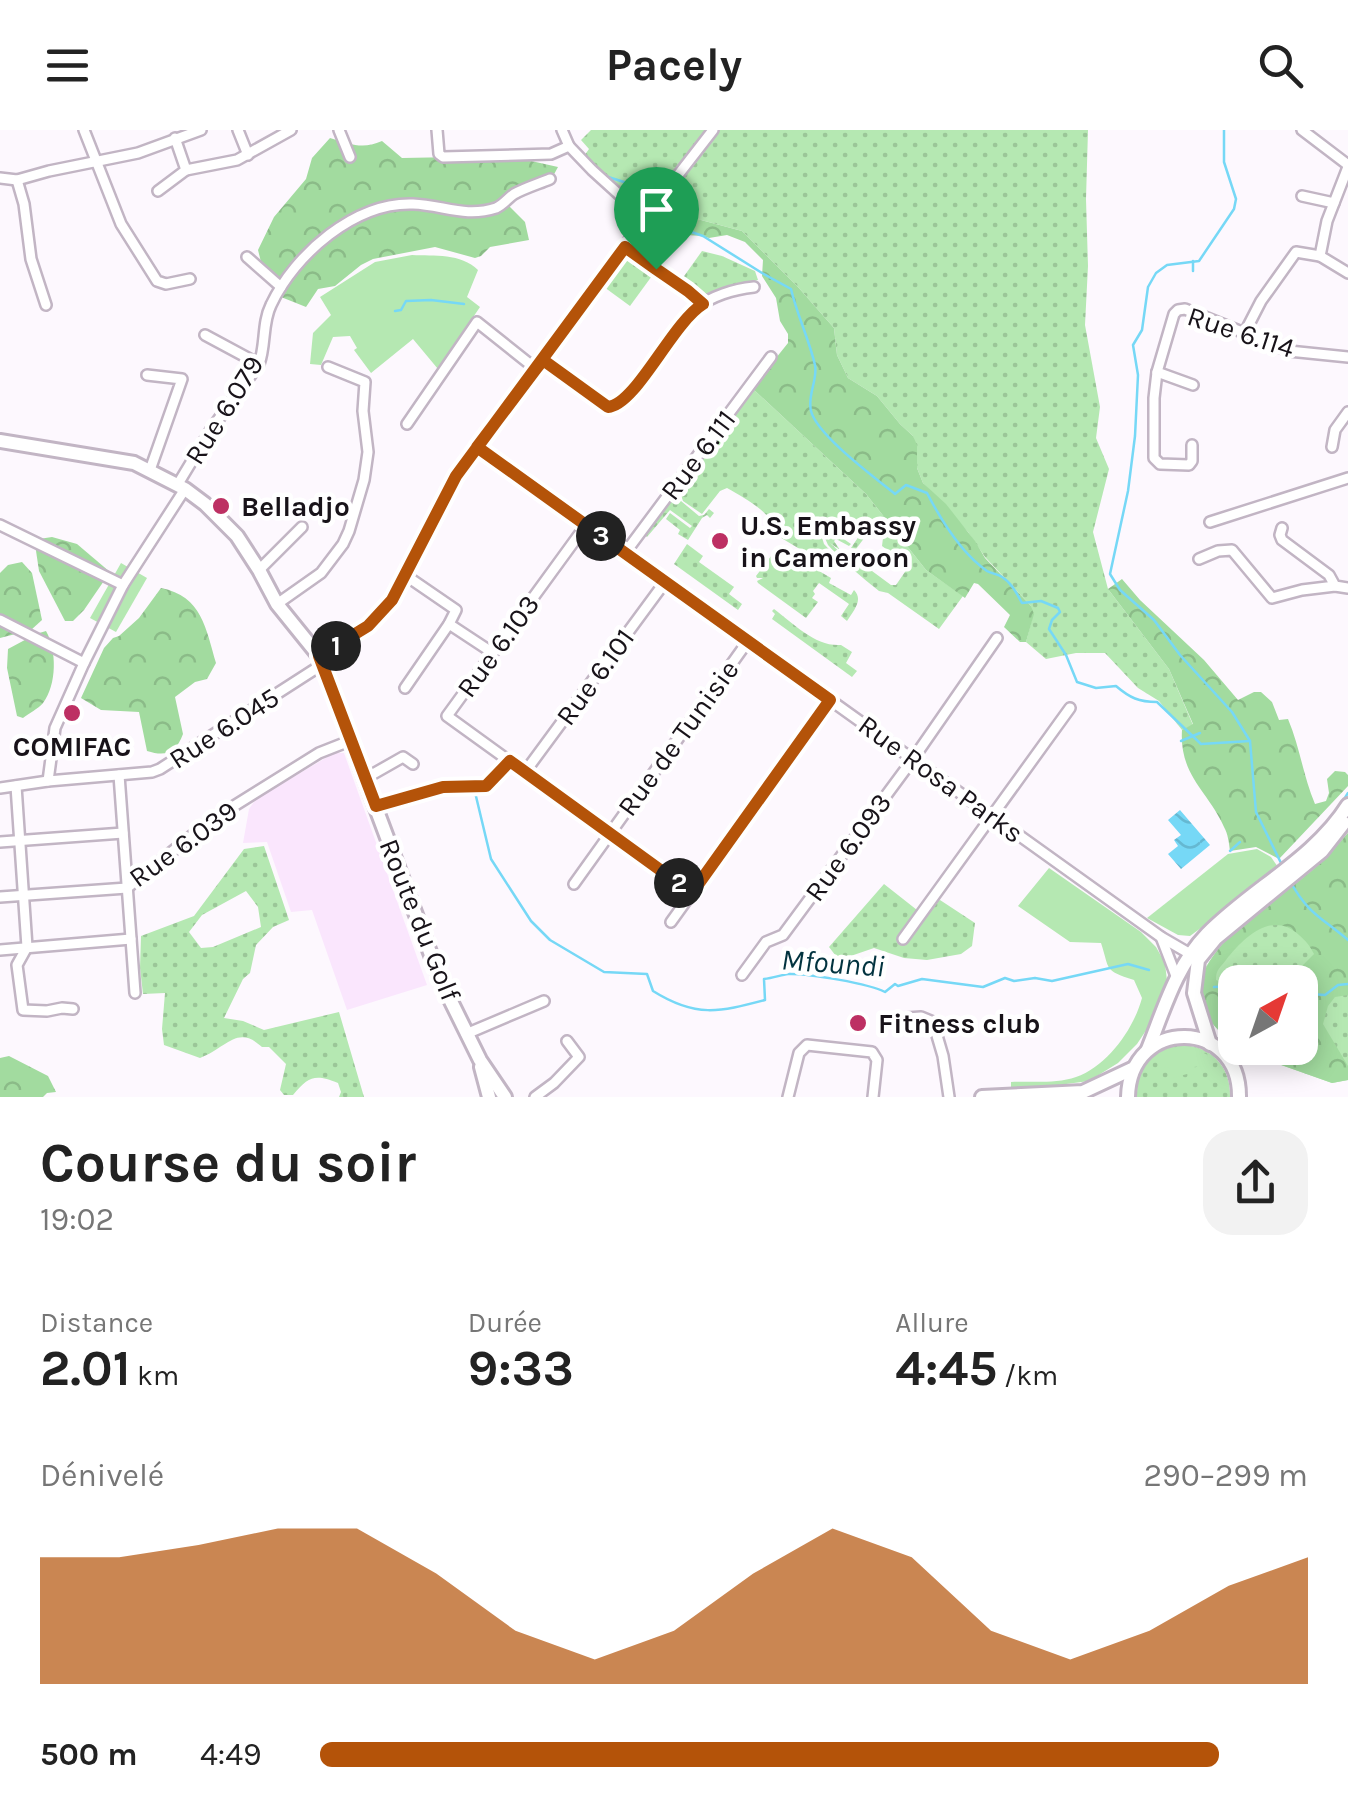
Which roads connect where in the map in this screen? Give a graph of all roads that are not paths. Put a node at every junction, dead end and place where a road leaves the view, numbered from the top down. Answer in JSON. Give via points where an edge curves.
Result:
{"nodes":[{"id":1,"x":84,"y":130,"type":"edge"},
{"id":2,"x":201,"y":130,"type":"edge"},
{"id":3,"x":238,"y":130,"type":"edge"},
{"id":4,"x":291,"y":130,"type":"edge"},
{"id":5,"x":338,"y":130,"type":"edge"},
{"id":6,"x":438,"y":130,"type":"edge"},
{"id":7,"x":562,"y":130,"type":"edge"},
{"id":8,"x":713,"y":130,"type":"edge"},
{"id":9,"x":1302,"y":130,"type":"edge"},
{"id":10,"x":176,"y":138,"type":"junction"},
{"id":11,"x":569,"y":146,"type":"junction"},
{"id":12,"x":248,"y":156,"type":"junction"},
{"id":13,"x":350,"y":158,"type":"dead end"},
{"id":14,"x":96,"y":161,"type":"junction"},
{"id":15,"x":1348,"y":166,"type":"edge"},
{"id":16,"x":186,"y":170,"type":"junction"},
{"id":17,"x":0,"y":178,"type":"edge"},
{"id":18,"x":550,"y":179,"type":"dead end"},
{"id":19,"x":16,"y":180,"type":"junction"},
{"id":20,"x":158,"y":191,"type":"dead end"},
{"id":21,"x":1302,"y":196,"type":"dead end"},
{"id":22,"x":1334,"y":203,"type":"junction"},
{"id":23,"x":645,"y":218,"type":"junction"},
{"id":24,"x":625,"y":247,"type":"junction"},
{"id":25,"x":1320,"y":256,"type":"junction"},
{"id":26,"x":247,"y":257,"type":"dead end"},
{"id":27,"x":1348,"y":273,"type":"edge"},
{"id":28,"x":190,"y":279,"type":"dead end"},
{"id":29,"x":280,"y":287,"type":"junction"},
{"id":30,"x":754,"y":287,"type":"dead end"},
{"id":31,"x":703,"y":304,"type":"junction"},
{"id":32,"x":46,"y":305,"type":"dead end"},
{"id":33,"x":1245,"y":332,"type":"junction"},
{"id":34,"x":205,"y":335,"type":"dead end"},
{"id":35,"x":771,"y":357,"type":"dead end"},
{"id":36,"x":1348,"y":357,"type":"edge"},
{"id":37,"x":259,"y":364,"type":"junction"},
{"id":38,"x":540,"y":364,"type":"junction"},
{"id":39,"x":328,"y":368,"type":"dead end"},
{"id":40,"x":1158,"y":372,"type":"junction"},
{"id":41,"x":146,"y":376,"type":"dead end"},
{"id":42,"x":1193,"y":385,"type":"dead end"},
{"id":43,"x":1348,"y":412,"type":"edge"},
{"id":44,"x":407,"y":424,"type":"dead end"},
{"id":45,"x":0,"y":442,"type":"edge"},
{"id":46,"x":1192,"y":445,"type":"dead end"},
{"id":47,"x":477,"y":447,"type":"junction"},
{"id":48,"x":1332,"y":447,"type":"dead end"},
{"id":49,"x":150,"y":470,"type":"junction"},
{"id":50,"x":1348,"y":478,"type":"edge"},
{"id":51,"x":181,"y":486,"type":"junction"},
{"id":52,"x":1210,"y":522,"type":"dead end"},
{"id":53,"x":586,"y":525,"type":"junction"},
{"id":54,"x":0,"y":526,"type":"edge"},
{"id":55,"x":302,"y":527,"type":"dead end"},
{"id":56,"x":1282,"y":528,"type":"dead end"},
{"id":57,"x":625,"y":553,"type":"junction"},
{"id":58,"x":1200,"y":559,"type":"dead end"},
{"id":59,"x":260,"y":570,"type":"junction"},
{"id":60,"x":405,"y":575,"type":"junction"},
{"id":61,"x":665,"y":582,"type":"junction"},
{"id":62,"x":123,"y":585,"type":"junction"},
{"id":63,"x":1335,"y":586,"type":"junction"},
{"id":64,"x":1348,"y":588,"type":"edge"},
{"id":65,"x":277,"y":604,"type":"junction"},
{"id":66,"x":0,"y":620,"type":"edge"},
{"id":67,"x":449,"y":624,"type":"junction"},
{"id":68,"x":998,"y":638,"type":"dead end"},
{"id":69,"x":748,"y":641,"type":"junction"},
{"id":70,"x":493,"y":653,"type":"junction"},
{"id":71,"x":321,"y":660,"type":"junction"},
{"id":72,"x":84,"y":664,"type":"junction"},
{"id":73,"x":405,"y":688,"type":"dead end"},
{"id":74,"x":830,"y":700,"type":"junction"},
{"id":75,"x":1070,"y":708,"type":"dead end"},
{"id":76,"x":352,"y":740,"type":"junction"},
{"id":77,"x":913,"y":760,"type":"junction"},
{"id":78,"x":510,"y":761,"type":"junction"},
{"id":79,"x":414,"y":764,"type":"dead end"},
{"id":80,"x":525,"y":772,"type":"junction"},
{"id":81,"x":118,"y":775,"type":"junction"},
{"id":82,"x":366,"y":778,"type":"junction"},
{"id":83,"x":48,"y":781,"type":"junction"},
{"id":84,"x":16,"y":786,"type":"junction"},
{"id":85,"x":0,"y":788,"type":"edge"},
{"id":86,"x":1348,"y":805,"type":"edge"},
{"id":87,"x":376,"y":806,"type":"junction"},
{"id":88,"x":992,"y":816,"type":"junction"},
{"id":89,"x":1348,"y":819,"type":"edge"},
{"id":90,"x":123,"y":833,"type":"junction"},
{"id":91,"x":610,"y":833,"type":"junction"},
{"id":92,"x":20,"y":841,"type":"junction"},
{"id":93,"x":0,"y":842,"type":"edge"},
{"id":94,"x":574,"y":884,"type":"dead end"},
{"id":95,"x":127,"y":888,"type":"junction"},
{"id":96,"x":692,"y":893,"type":"junction"},
{"id":97,"x":23,"y":896,"type":"junction"},
{"id":98,"x":0,"y":897,"type":"edge"},
{"id":99,"x":671,"y":922,"type":"dead end"},
{"id":100,"x":1161,"y":937,"type":"junction"},
{"id":101,"x":131,"y":939,"type":"junction"},
{"id":102,"x":903,"y":939,"type":"dead end"},
{"id":103,"x":27,"y":947,"type":"junction"},
{"id":104,"x":0,"y":950,"type":"edge"},
{"id":105,"x":1194,"y":957,"type":"junction"},
{"id":106,"x":742,"y":974,"type":"dead end"},
{"id":107,"x":1176,"y":976,"type":"junction"},
{"id":108,"x":136,"y":993,"type":"dead end"},
{"id":109,"x":544,"y":1001,"type":"dead end"},
{"id":110,"x":73,"y":1009,"type":"dead end"},
{"id":111,"x":907,"y":1018,"type":"dead end"},
{"id":112,"x":466,"y":1034,"type":"junction"},
{"id":113,"x":567,"y":1041,"type":"dead end"},
{"id":114,"x":1210,"y":1044,"type":"junction"},
{"id":115,"x":1148,"y":1049,"type":"junction"},
{"id":116,"x":480,"y":1060,"type":"junction"},
{"id":117,"x":1132,"y":1069,"type":"junction"},
{"id":118,"x":1240,"y":1096,"type":"edge"},
{"id":119,"x":489,"y":1097,"type":"edge"},
{"id":120,"x":506,"y":1097,"type":"edge"},
{"id":121,"x":535,"y":1097,"type":"edge"},
{"id":122,"x":788,"y":1097,"type":"edge"},
{"id":123,"x":873,"y":1097,"type":"edge"},
{"id":124,"x":949,"y":1097,"type":"edge"},
{"id":125,"x":982,"y":1097,"type":"edge"},
{"id":126,"x":1128,"y":1097,"type":"edge"}],
"edges":[{"from":1,"to":14,"type":"street"},
{"from":2,"to":10,"type":"street"},
{"from":3,"to":12,"type":"street"},
{"from":4,"to":12,"type":"street"},
{"from":5,"to":13,"type":"street"},
{"from":6,"to":11,"type":"street","via":[[443,157],[551,154]]},
{"from":7,"to":11,"type":"street"},
{"from":8,"to":23,"type":"street","name":"Rue 6.045"},
{"from":9,"to":15,"type":"street"},
{"from":10,"to":14,"type":"street"},
{"from":10,"to":16,"type":"street"},
{"from":11,"to":23,"type":"street"},
{"from":12,"to":16,"type":"street"},
{"from":14,"to":19,"type":"street"},
{"from":14,"to":28,"type":"street","via":[[121,224],[158,281]]},
{"from":15,"to":22,"type":"street"},
{"from":16,"to":20,"type":"street"},
{"from":17,"to":19,"type":"street"},
{"from":18,"to":29,"type":"street","name":"Rue 6.079","via":[[498,207],[460,213],[387,205],[333,230]]},
{"from":19,"to":32,"type":"street"},
{"from":21,"to":22,"type":"street"},
{"from":22,"to":25,"type":"street"},
{"from":23,"to":24,"type":"street","name":"Rue 6.045"},
{"from":24,"to":31,"type":"street"},
{"from":24,"to":38,"type":"street","name":"Rue 6.045"},
{"from":25,"to":27,"type":"street"},
{"from":25,"to":33,"type":"street","via":[[1294,254]]},
{"from":26,"to":29,"type":"street"},
{"from":29,"to":37,"type":"street","name":"Rue 6.079","via":[[269,308]]},
{"from":30,"to":31,"type":"street"},
{"from":31,"to":38,"type":"street","via":[[618,406],[608,407]]},
{"from":33,"to":36,"type":"street","name":"Rue 6.114","via":[[1288,351]]},
{"from":33,"to":40,"type":"street","name":"Rue 6.114","via":[[1178,310]]},
{"from":34,"to":37,"type":"street"},
{"from":35,"to":57,"type":"street","name":"Rue 6.111"},
{"from":37,"to":51,"type":"street","name":"Rue 6.079","via":[[210,431]]},
{"from":38,"to":44,"type":"street","via":[[477,322]]},
{"from":38,"to":47,"type":"street","name":"Rue 6.045"},
{"from":39,"to":65,"type":"street","via":[[365,382],[364,480],[343,544],[322,573]]},
{"from":40,"to":42,"type":"street"},
{"from":40,"to":46,"type":"street","via":[[1154,458],[1189,464]]},
{"from":41,"to":49,"type":"street","via":[[182,380]]},
{"from":43,"to":48,"type":"street","via":[[1334,430]]},
{"from":45,"to":49,"type":"main road","name":"Route du Golf","via":[[108,457]]},
{"from":47,"to":53,"type":"street","name":"Rue Rosa Parks"},
{"from":47,"to":60,"type":"street","name":"Rue 6.045"},
{"from":49,"to":51,"type":"main road","name":"Route du Golf"},
{"from":50,"to":52,"type":"street"},
{"from":51,"to":59,"type":"main road","name":"Route du Golf","via":[[223,520]]},
{"from":51,"to":62,"type":"street","name":"Rue 6.079"},
{"from":53,"to":57,"type":"street","name":"Rue Rosa Parks"},
{"from":53,"to":70,"type":"street","name":"Rue 6.103"},
{"from":54,"to":62,"type":"street"},
{"from":55,"to":59,"type":"street"},
{"from":56,"to":63,"type":"street","via":[[1282,540]]},
{"from":57,"to":61,"type":"street","name":"Rue Rosa Parks"},
{"from":58,"to":63,"type":"street","via":[[1232,550],[1272,598]]},
{"from":59,"to":65,"type":"main road","name":"Route du Golf"},
{"from":60,"to":67,"type":"street","via":[[456,610]]},
{"from":60,"to":71,"type":"street","name":"Rue 6.045","via":[[368,626]]},
{"from":61,"to":69,"type":"street","name":"Rue Rosa Parks"},
{"from":61,"to":80,"type":"street","name":"Rue 6.101"},
{"from":62,"to":72,"type":"street","name":"Rue 6.079"},
{"from":63,"to":64,"type":"street"},
{"from":65,"to":71,"type":"main road","name":"Route du Golf"},
{"from":66,"to":72,"type":"street"},
{"from":67,"to":70,"type":"street"},
{"from":67,"to":73,"type":"street"},
{"from":68,"to":77,"type":"street","name":"Rue 6.093"},
{"from":69,"to":74,"type":"street","name":"Rue Rosa Parks"},
{"from":69,"to":91,"type":"street","name":"Rue de Tunisie"},
{"from":70,"to":78,"type":"street","name":"Rue 6.103","via":[[447,716]]},
{"from":71,"to":76,"type":"main road","name":"Route du Golf"},
{"from":71,"to":81,"type":"street","name":"Rue 6.045","via":[[170,764]]},
{"from":72,"to":83,"type":"street","name":"Rue 6.079","via":[[55,728]]},
{"from":74,"to":77,"type":"street","name":"Rue Rosa Parks"},
{"from":74,"to":96,"type":"street"},
{"from":75,"to":88,"type":"street"},
{"from":76,"to":82,"type":"main road","name":"Route du Golf"},
{"from":76,"to":95,"type":"street","name":"Rue 6.039","via":[[210,821]]},
{"from":77,"to":88,"type":"street","name":"Rue Rosa Parks"},
{"from":77,"to":106,"type":"street","name":"Rue 6.093","via":[[783,935],[766,942]]},
{"from":78,"to":80,"type":"street","name":"Rue 6.103"},
{"from":78,"to":87,"type":"street","via":[[486,786],[443,787]]},
{"from":79,"to":82,"type":"street","via":[[403,757]]},
{"from":80,"to":91,"type":"street","name":"Rue 6.103"},
{"from":81,"to":83,"type":"street","name":"Rue 6.045"},
{"from":81,"to":90,"type":"street"},
{"from":82,"to":87,"type":"main road","name":"Route du Golf"},
{"from":83,"to":84,"type":"street","name":"Rue 6.045"},
{"from":84,"to":85,"type":"street","name":"Rue 6.045"},
{"from":84,"to":92,"type":"street"},
{"from":86,"to":105,"type":"main road","via":[[1316,843],[1222,920]]},
{"from":87,"to":112,"type":"main road","name":"Route du Golf"},
{"from":88,"to":100,"type":"street","name":"Rue Rosa Parks"},
{"from":88,"to":102,"type":"street"},
{"from":89,"to":105,"type":"main road","via":[[1322,851]]},
{"from":90,"to":92,"type":"street"},
{"from":90,"to":95,"type":"street"},
{"from":91,"to":94,"type":"street","name":"Rue de Tunisie"},
{"from":91,"to":96,"type":"street","name":"Rue 6.103"},
{"from":92,"to":93,"type":"street"},
{"from":92,"to":97,"type":"street"},
{"from":95,"to":97,"type":"street","name":"Rue 6.039"},
{"from":95,"to":101,"type":"street"},
{"from":96,"to":99,"type":"street"},
{"from":97,"to":98,"type":"street","name":"Rue 6.039"},
{"from":97,"to":103,"type":"street"},
{"from":100,"to":105,"type":"street","name":"Rue Rosa Parks"},
{"from":100,"to":107,"type":"street"},
{"from":101,"to":103,"type":"street"},
{"from":101,"to":108,"type":"street"},
{"from":103,"to":104,"type":"street"},
{"from":103,"to":110,"type":"street","via":[[17,965],[23,1010]]},
{"from":105,"to":107,"type":"main road"},
{"from":105,"to":114,"type":"main road","via":[[1194,993]]},
{"from":107,"to":115,"type":"main road"},
{"from":109,"to":112,"type":"street"},
{"from":111,"to":124,"type":"street","via":[[932,1022]]},
{"from":112,"to":116,"type":"main road","name":"Route du Golf"},
{"from":113,"to":121,"type":"street","via":[[579,1057]]},
{"from":114,"to":115,"type":"main road","via":[[1185,1036]]},
{"from":114,"to":118,"type":"main road","via":[[1229,1060]]},
{"from":115,"to":117,"type":"main road"},
{"from":116,"to":119,"type":"main road","name":"Route du Golf"},
{"from":116,"to":120,"type":"main road","name":"Route du Golf"},
{"from":117,"to":125,"type":"main road","via":[[1083,1092]]},
{"from":117,"to":126,"type":"main road"},
{"from":122,"to":123,"type":"street","via":[[807,1044],[876,1055]]}]}
